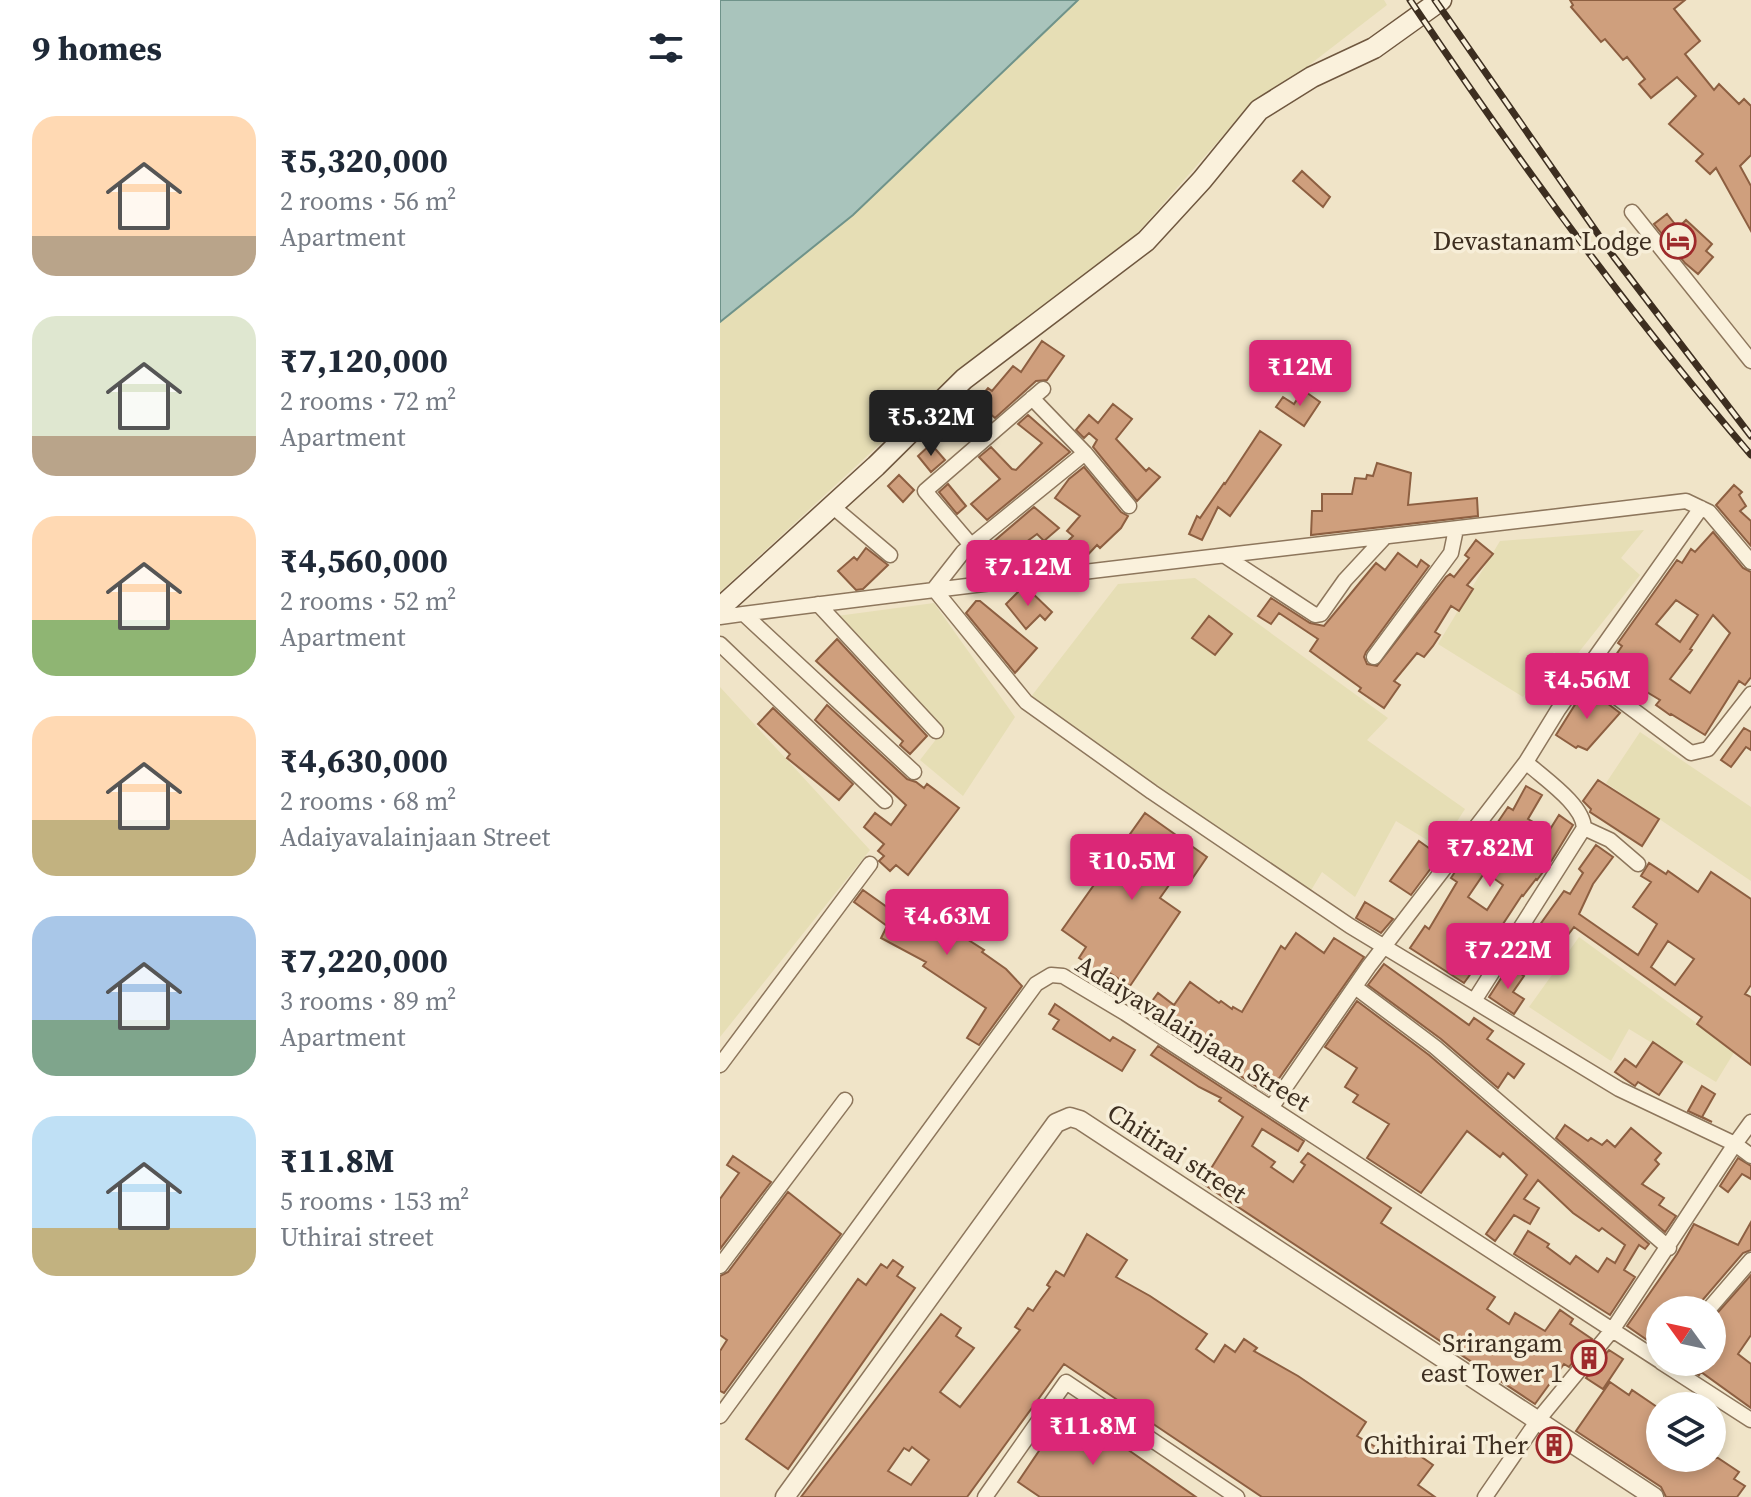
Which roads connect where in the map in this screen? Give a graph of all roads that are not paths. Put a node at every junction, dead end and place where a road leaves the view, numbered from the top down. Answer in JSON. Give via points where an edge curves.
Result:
{"nodes":[{"id":1,"x":1441,"y":0,"type":"edge"},
{"id":2,"x":1632,"y":212,"type":"dead end"},
{"id":3,"x":1751,"y":361,"type":"edge"},
{"id":4,"x":1085,"y":453,"type":"junction"},
{"id":5,"x":832,"y":506,"type":"junction"},
{"id":6,"x":1129,"y":506,"type":"dead end"},
{"id":7,"x":1701,"y":508,"type":"junction"},
{"id":8,"x":1456,"y":529,"type":"junction"},
{"id":9,"x":1384,"y":538,"type":"junction"},
{"id":10,"x":971,"y":545,"type":"junction"},
{"id":11,"x":890,"y":555,"type":"dead end"},
{"id":12,"x":1225,"y":556,"type":"junction"},
{"id":13,"x":1751,"y":562,"type":"edge"},
{"id":14,"x":934,"y":589,"type":"junction"},
{"id":15,"x":818,"y":604,"type":"junction"},
{"id":16,"x":720,"y":608,"type":"edge"},
{"id":17,"x":744,"y":614,"type":"junction"},
{"id":18,"x":720,"y":617,"type":"edge"},
{"id":19,"x":720,"y":644,"type":"edge"},
{"id":20,"x":1374,"y":657,"type":"dead end"},
{"id":21,"x":1584,"y":673,"type":"junction"},
{"id":22,"x":1751,"y":694,"type":"edge"},
{"id":23,"x":936,"y":731,"type":"dead end"},
{"id":24,"x":1526,"y":762,"type":"junction"},
{"id":25,"x":914,"y":772,"type":"dead end"},
{"id":26,"x":885,"y":801,"type":"dead end"},
{"id":27,"x":1584,"y":828,"type":"junction"},
{"id":28,"x":870,"y":864,"type":"dead end"},
{"id":29,"x":1638,"y":864,"type":"dead end"},
{"id":30,"x":1384,"y":946,"type":"junction"},
{"id":31,"x":1355,"y":987,"type":"junction"},
{"id":32,"x":1474,"y":1001,"type":"junction"},
{"id":33,"x":720,"y":1065,"type":"edge"},
{"id":34,"x":845,"y":1100,"type":"dead end"},
{"id":35,"x":1271,"y":1108,"type":"junction"},
{"id":36,"x":1751,"y":1122,"type":"edge"},
{"id":37,"x":1735,"y":1144,"type":"junction"},
{"id":38,"x":1751,"y":1156,"type":"edge"},
{"id":39,"x":1669,"y":1248,"type":"junction"},
{"id":40,"x":1751,"y":1260,"type":"edge"},
{"id":41,"x":720,"y":1266,"type":"edge"},
{"id":42,"x":1720,"y":1296,"type":"edge"},
{"id":43,"x":1613,"y":1329,"type":"junction"},
{"id":44,"x":1646,"y":1351,"type":"edge"},
{"id":45,"x":1684,"y":1376,"type":"edge"},
{"id":46,"x":724,"y":1400,"type":"edge"},
{"id":47,"x":720,"y":1416,"type":"edge"},
{"id":48,"x":1538,"y":1420,"type":"junction"},
{"id":49,"x":1751,"y":1420,"type":"edge"},
{"id":50,"x":785,"y":1497,"type":"edge"},
{"id":51,"x":985,"y":1497,"type":"edge"},
{"id":52,"x":1237,"y":1497,"type":"edge"},
{"id":53,"x":1485,"y":1497,"type":"edge"},
{"id":54,"x":1654,"y":1497,"type":"edge"}],
"edges":[{"from":1,"to":5,"type":"main road","via":[[1374,48],[1259,110],[1146,241],[964,379]]},
{"from":2,"to":3,"type":"street"},
{"from":4,"to":6,"type":"street"},
{"from":4,"to":10,"type":"street"},
{"from":4,"to":10,"type":"street","via":[[1038,394],[925,491]]},
{"from":5,"to":11,"type":"street"},
{"from":5,"to":16,"type":"main road"},
{"from":7,"to":8,"type":"street","via":[[1686,501]]},
{"from":7,"to":13,"type":"street"},
{"from":7,"to":21,"type":"street"},
{"from":8,"to":9,"type":"street"},
{"from":8,"to":20,"type":"street","via":[[1451,553]]},
{"from":9,"to":12,"type":"street"},
{"from":9,"to":12,"type":"street","via":[[1315,615]]},
{"from":10,"to":14,"type":"street"},
{"from":12,"to":14,"type":"street"},
{"from":14,"to":15,"type":"street"},
{"from":14,"to":30,"type":"street","via":[[1026,702]]},
{"from":15,"to":17,"type":"street"},
{"from":15,"to":23,"type":"street"},
{"from":17,"to":18,"type":"street"},
{"from":17,"to":25,"type":"street"},
{"from":19,"to":26,"type":"street"},
{"from":21,"to":22,"type":"street","via":[[1691,753],[1708,749]]},
{"from":21,"to":24,"type":"street"},
{"from":24,"to":27,"type":"street","via":[[1577,808]]},
{"from":24,"to":30,"type":"street"},
{"from":27,"to":29,"type":"street","via":[[1610,840]]},
{"from":27,"to":32,"type":"street"},
{"from":28,"to":33,"type":"street"},
{"from":30,"to":31,"type":"street"},
{"from":30,"to":32,"type":"street"},
{"from":31,"to":35,"type":"street"},
{"from":31,"to":39,"type":"street","via":[[1446,1056]]},
{"from":32,"to":37,"type":"street","via":[[1619,1089]]},
{"from":34,"to":41,"type":"street"},
{"from":35,"to":43,"type":"street","name":"Adaiyavalainjaan Street"},
{"from":35,"to":46,"type":"street","name":"Adaiyavalainjaan Street","via":[[1063,976],[1041,980]]},
{"from":36,"to":37,"type":"street"},
{"from":37,"to":38,"type":"street"},
{"from":37,"to":39,"type":"street"},
{"from":39,"to":43,"type":"street"},
{"from":40,"to":42,"type":"street"},
{"from":43,"to":44,"type":"street","name":"Adaiyavalainjaan Street"},
{"from":43,"to":48,"type":"street"},
{"from":45,"to":49,"type":"street","name":"Adaiyavalainjaan Street"},
{"from":46,"to":47,"type":"street","name":"Adaiyavalainjaan Street"},
{"from":48,"to":50,"type":"street","name":"Chitirai street","via":[[1077,1118],[1067,1117],[1056,1123]]},
{"from":48,"to":53,"type":"street"},
{"from":48,"to":54,"type":"street","name":"Chitirai street"},
{"from":51,"to":52,"type":"street","via":[[1066,1382]]}]}
